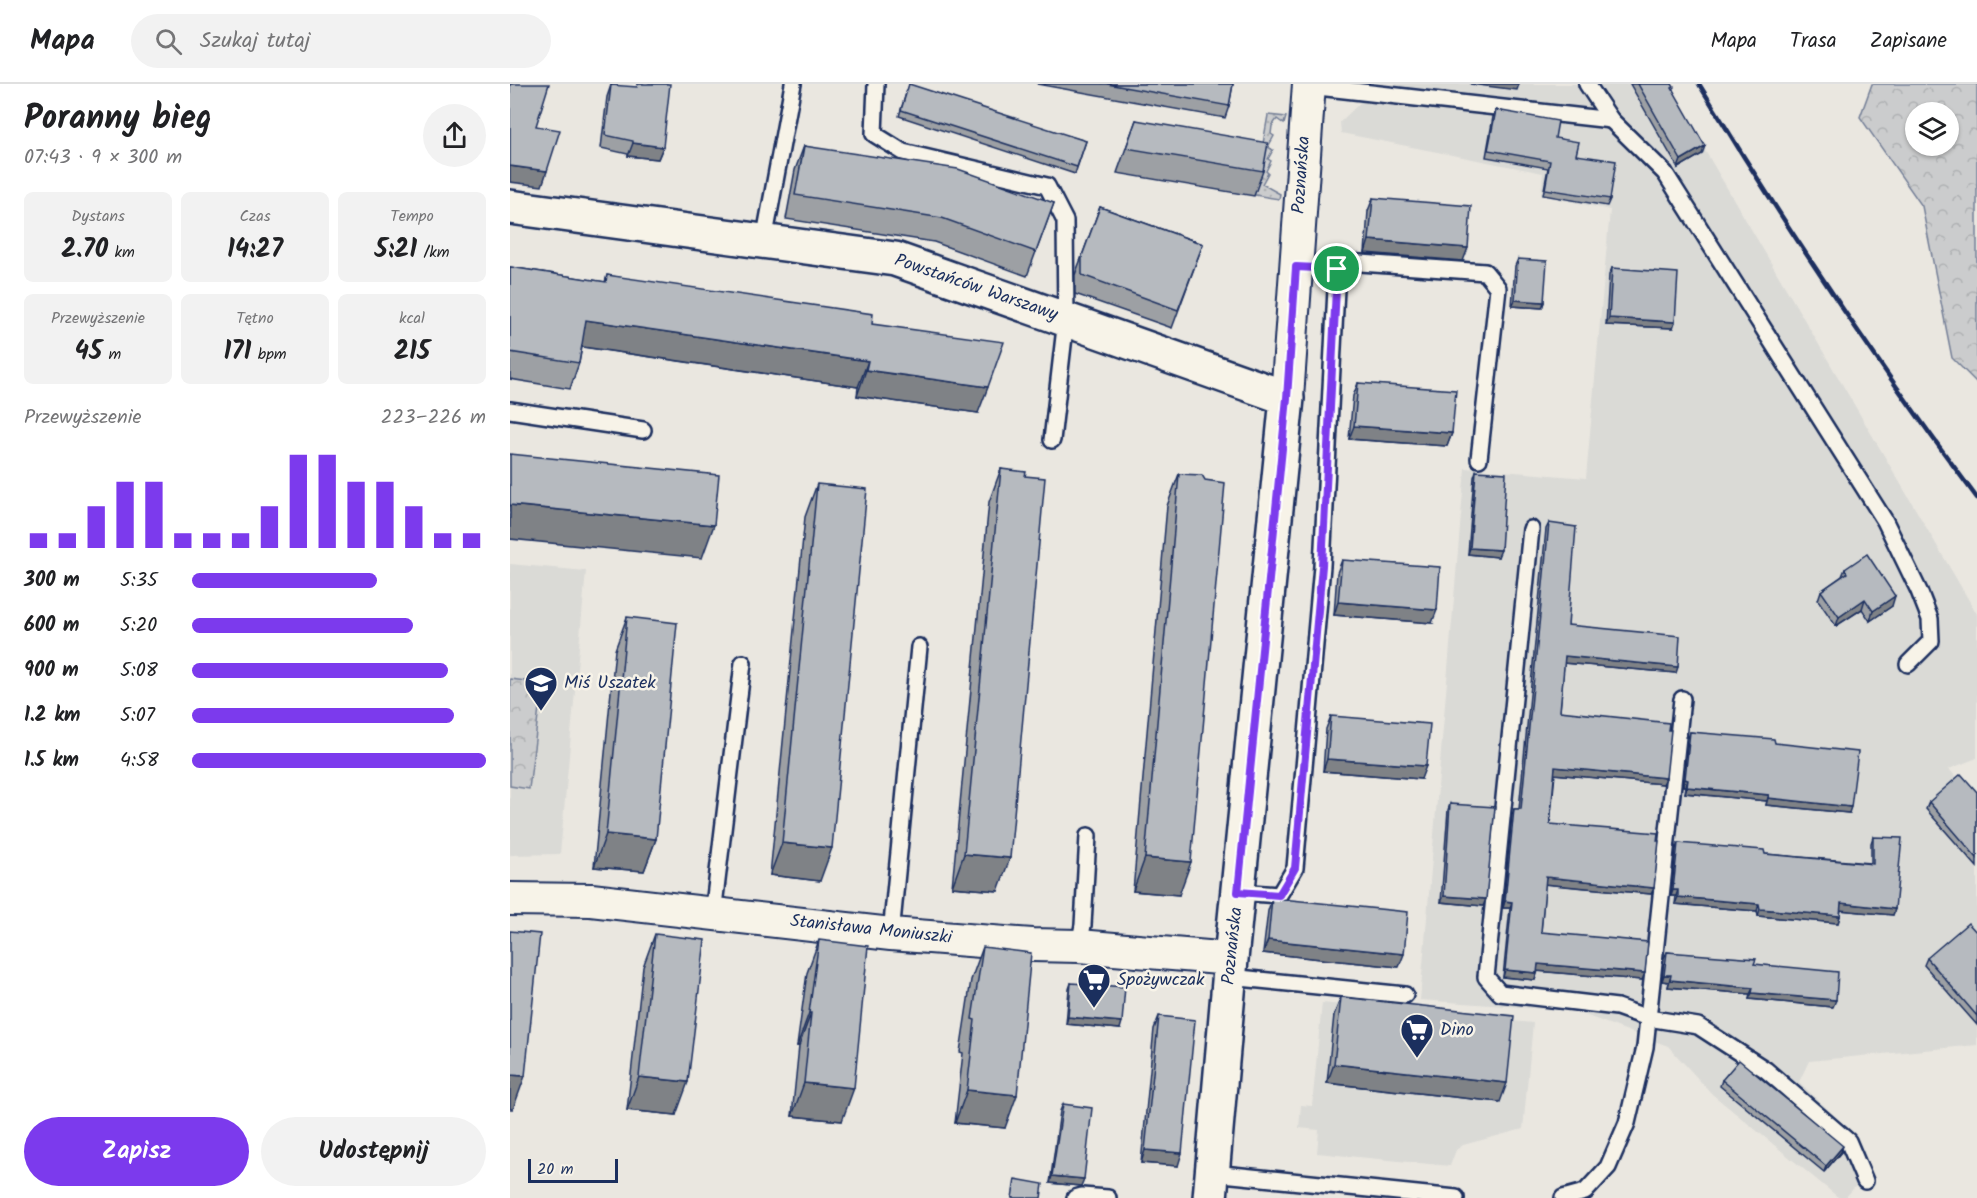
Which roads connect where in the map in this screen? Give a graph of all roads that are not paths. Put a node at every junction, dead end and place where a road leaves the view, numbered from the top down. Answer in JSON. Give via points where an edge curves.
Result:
{"nodes":[{"id":1,"x":793,"y":84,"type":"edge"},
{"id":2,"x":876,"y":84,"type":"edge"},
{"id":3,"x":1587,"y":84,"type":"edge"},
{"id":4,"x":1309,"y":85,"type":"edge"},
{"id":5,"x":1611,"y":120,"type":"junction"},
{"id":6,"x":510,"y":207,"type":"edge"},
{"id":7,"x":764,"y":241,"type":"junction"},
{"id":8,"x":1296,"y":267,"type":"junction"},
{"id":9,"x":1337,"y":269,"type":"junction"},
{"id":10,"x":1066,"y":319,"type":"junction"},
{"id":11,"x":1287,"y":398,"type":"junction"},
{"id":12,"x":510,"y":410,"type":"edge"},
{"id":13,"x":642,"y":430,"type":"dead end"},
{"id":14,"x":1052,"y":440,"type":"dead end"},
{"id":15,"x":1479,"y":459,"type":"dead end"},
{"id":16,"x":1531,"y":529,"type":"dead end"},
{"id":17,"x":919,"y":647,"type":"dead end"},
{"id":18,"x":743,"y":663,"type":"dead end"},
{"id":19,"x":1908,"y":664,"type":"dead end"},
{"id":20,"x":1682,"y":699,"type":"dead end"},
{"id":21,"x":1088,"y":836,"type":"dead end"},
{"id":22,"x":1238,"y":892,"type":"junction"},
{"id":23,"x":510,"y":899,"type":"edge"},
{"id":24,"x":713,"y":914,"type":"junction"},
{"id":25,"x":891,"y":934,"type":"junction"},
{"id":26,"x":1079,"y":946,"type":"junction"},
{"id":27,"x":1231,"y":968,"type":"junction"},
{"id":28,"x":1405,"y":995,"type":"dead end"},
{"id":29,"x":1647,"y":1018,"type":"junction"},
{"id":30,"x":1865,"y":1181,"type":"dead end"},
{"id":31,"x":1211,"y":1186,"type":"edge"},
{"id":32,"x":1075,"y":1198,"type":"edge"},
{"id":33,"x":1108,"y":1198,"type":"edge"},
{"id":34,"x":1456,"y":1198,"type":"edge"},
{"id":35,"x":1563,"y":1198,"type":"edge"}],
"edges":[{"from":1,"to":7,"type":"lane"},
{"from":2,"to":10,"type":"lane","via":[[874,134],[903,152],[1047,186],[1065,221]]},
{"from":3,"to":5,"type":"lane"},
{"from":4,"to":5,"type":"lane"},
{"from":4,"to":8,"type":"street","name":"Poznańska"},
{"from":5,"to":19,"type":"lane","via":[[1665,173],[1885,521],[1930,619],[1931,641]]},
{"from":6,"to":7,"type":"street","name":"Powstańców Warszawy"},
{"from":7,"to":10,"type":"street","name":"Powstańców Warszawy","via":[[895,258]]},
{"from":8,"to":9,"type":"lane"},
{"from":8,"to":11,"type":"street","name":"Poznańska"},
{"from":9,"to":15,"type":"lane","via":[[1347,262],[1485,272],[1498,288]]},
{"from":9,"to":22,"type":"lane","via":[[1322,566],[1295,868],[1279,895]]},
{"from":10,"to":11,"type":"street","name":"Powstańców Warszawy"},
{"from":10,"to":14,"type":"lane"},
{"from":11,"to":22,"type":"street","name":"Poznańska"},
{"from":12,"to":13,"type":"lane"},
{"from":16,"to":29,"type":"lane","via":[[1486,977],[1500,993],[1617,1007]]},
{"from":17,"to":25,"type":"lane"},
{"from":18,"to":24,"type":"lane"},
{"from":20,"to":29,"type":"lane"},
{"from":21,"to":26,"type":"lane"},
{"from":22,"to":27,"type":"street","name":"Poznańska"},
{"from":23,"to":24,"type":"street","name":"Stanisława Moniuszki","via":[[591,900]]},
{"from":24,"to":25,"type":"street","name":"Stanisława Moniuszki"},
{"from":25,"to":26,"type":"street","name":"Stanisława Moniuszki"},
{"from":26,"to":27,"type":"street","name":"Stanisława Moniuszki"},
{"from":27,"to":28,"type":"lane"},
{"from":27,"to":31,"type":"street","name":"Poznańska"},
{"from":29,"to":30,"type":"lane","via":[[1698,1026],[1766,1070],[1848,1141]]},
{"from":29,"to":35,"type":"lane","via":[[1645,1047],[1627,1122],[1608,1167],[1585,1192]]},
{"from":31,"to":34,"type":"lane"},
{"from":32,"to":33,"type":"lane"}]}
